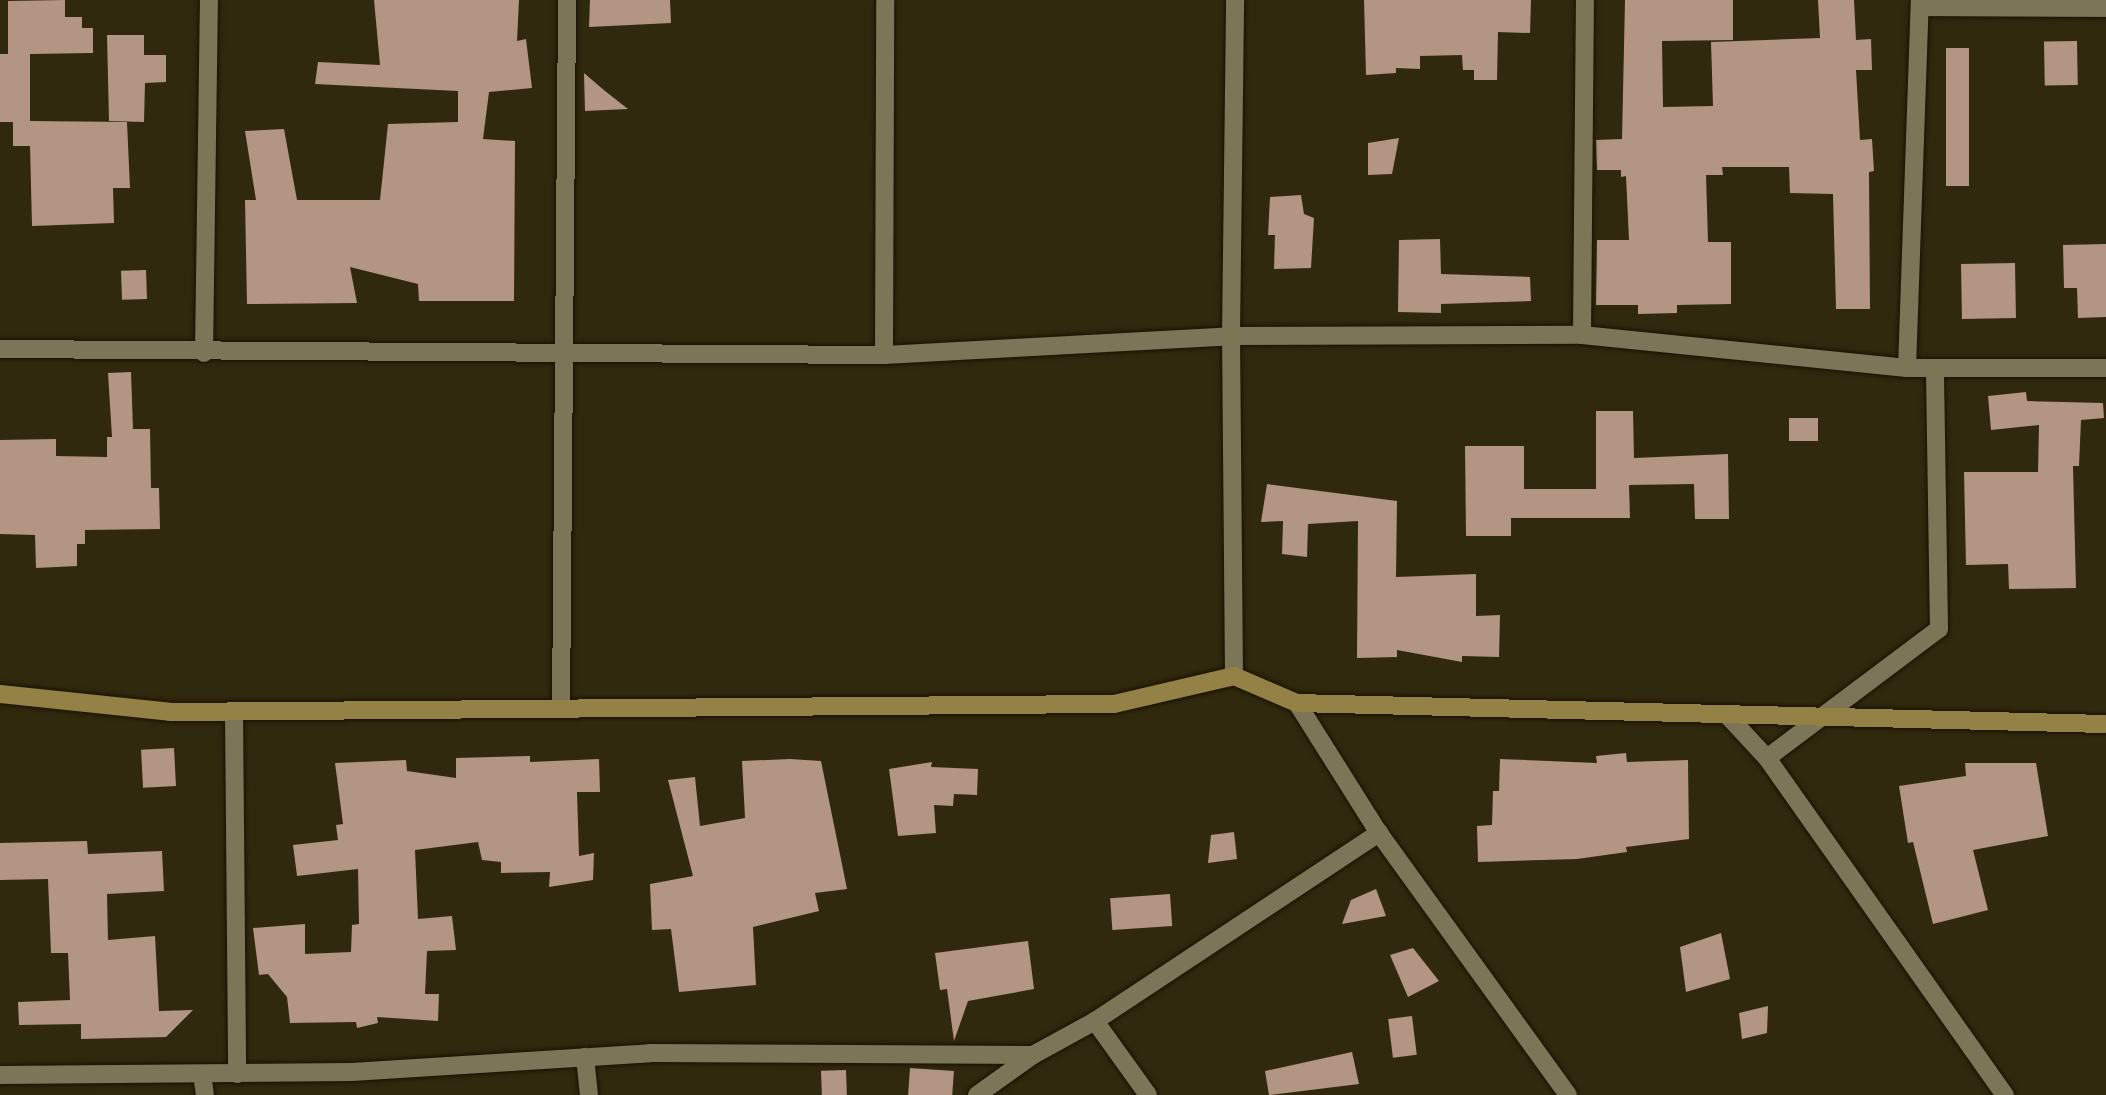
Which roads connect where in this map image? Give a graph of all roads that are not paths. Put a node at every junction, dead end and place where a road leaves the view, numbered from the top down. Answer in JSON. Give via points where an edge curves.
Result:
{"nodes":[{"id":1,"x":209,"y":0,"type":"edge"},
{"id":2,"x":567,"y":0,"type":"edge"},
{"id":3,"x":885,"y":0,"type":"edge"},
{"id":4,"x":1236,"y":0,"type":"edge"},
{"id":5,"x":1585,"y":0,"type":"edge"},
{"id":6,"x":1920,"y":3,"type":"edge"},
{"id":7,"x":2106,"y":8,"type":"edge"},
{"id":8,"x":1582,"y":335,"type":"junction"},
{"id":9,"x":1231,"y":336,"type":"junction"},
{"id":10,"x":0,"y":349,"type":"edge"},
{"id":11,"x":204,"y":353,"type":"junction"},
{"id":12,"x":567,"y":355,"type":"junction"},
{"id":13,"x":884,"y":355,"type":"junction"},
{"id":14,"x":1907,"y":368,"type":"junction"},
{"id":15,"x":1935,"y":368,"type":"junction"},
{"id":16,"x":2106,"y":368,"type":"edge"},
{"id":17,"x":1234,"y":676,"type":"junction"},
{"id":18,"x":0,"y":694,"type":"edge"},
{"id":19,"x":1297,"y":703,"type":"junction"},
{"id":20,"x":561,"y":708,"type":"junction"},
{"id":21,"x":234,"y":711,"type":"junction"},
{"id":22,"x":1727,"y":715,"type":"junction"},
{"id":23,"x":1826,"y":718,"type":"junction"},
{"id":24,"x":2106,"y":724,"type":"edge"},
{"id":25,"x":1767,"y":758,"type":"junction"},
{"id":26,"x":1379,"y":833,"type":"junction"},
{"id":27,"x":1095,"y":1021,"type":"junction"},
{"id":28,"x":1033,"y":1055,"type":"junction"},
{"id":29,"x":585,"y":1057,"type":"junction"},
{"id":30,"x":202,"y":1074,"type":"junction"},
{"id":31,"x":237,"y":1074,"type":"junction"},
{"id":32,"x":0,"y":1075,"type":"edge"},
{"id":33,"x":205,"y":1095,"type":"edge"},
{"id":34,"x":589,"y":1095,"type":"edge"},
{"id":35,"x":977,"y":1095,"type":"edge"},
{"id":36,"x":1149,"y":1095,"type":"edge"},
{"id":37,"x":1568,"y":1095,"type":"edge"},
{"id":38,"x":2005,"y":1095,"type":"edge"}],
"edges":[{"from":1,"to":11,"type":"street"},
{"from":2,"to":12,"type":"street"},
{"from":3,"to":13,"type":"street"},
{"from":4,"to":9,"type":"street"},
{"from":5,"to":8,"type":"street"},
{"from":6,"to":7,"type":"street"},
{"from":6,"to":14,"type":"street"},
{"from":8,"to":9,"type":"street"},
{"from":8,"to":14,"type":"street"},
{"from":9,"to":13,"type":"street"},
{"from":9,"to":17,"type":"street"},
{"from":10,"to":11,"type":"street"},
{"from":11,"to":12,"type":"street"},
{"from":12,"to":13,"type":"street"},
{"from":12,"to":20,"type":"street"},
{"from":14,"to":15,"type":"street"},
{"from":15,"to":16,"type":"street"},
{"from":15,"to":23,"type":"street","via":[[1938,629]]},
{"from":17,"to":19,"type":"street"},
{"from":17,"to":20,"type":"street","via":[[1114,704]]},
{"from":18,"to":21,"type":"street","via":[[171,712]]},
{"from":19,"to":22,"type":"street"},
{"from":19,"to":26,"type":"street"},
{"from":20,"to":21,"type":"street"},
{"from":21,"to":31,"type":"street"},
{"from":22,"to":23,"type":"street"},
{"from":22,"to":25,"type":"street"},
{"from":23,"to":24,"type":"street"},
{"from":23,"to":25,"type":"street"},
{"from":25,"to":38,"type":"street"},
{"from":26,"to":27,"type":"street"},
{"from":26,"to":37,"type":"street"},
{"from":27,"to":28,"type":"street"},
{"from":27,"to":36,"type":"street"},
{"from":28,"to":29,"type":"street","via":[[848,1051]]},
{"from":28,"to":35,"type":"street"},
{"from":29,"to":31,"type":"street","via":[[352,1072]]},
{"from":29,"to":34,"type":"street"},
{"from":30,"to":31,"type":"street"},
{"from":30,"to":32,"type":"street"},
{"from":30,"to":33,"type":"street"}]}
